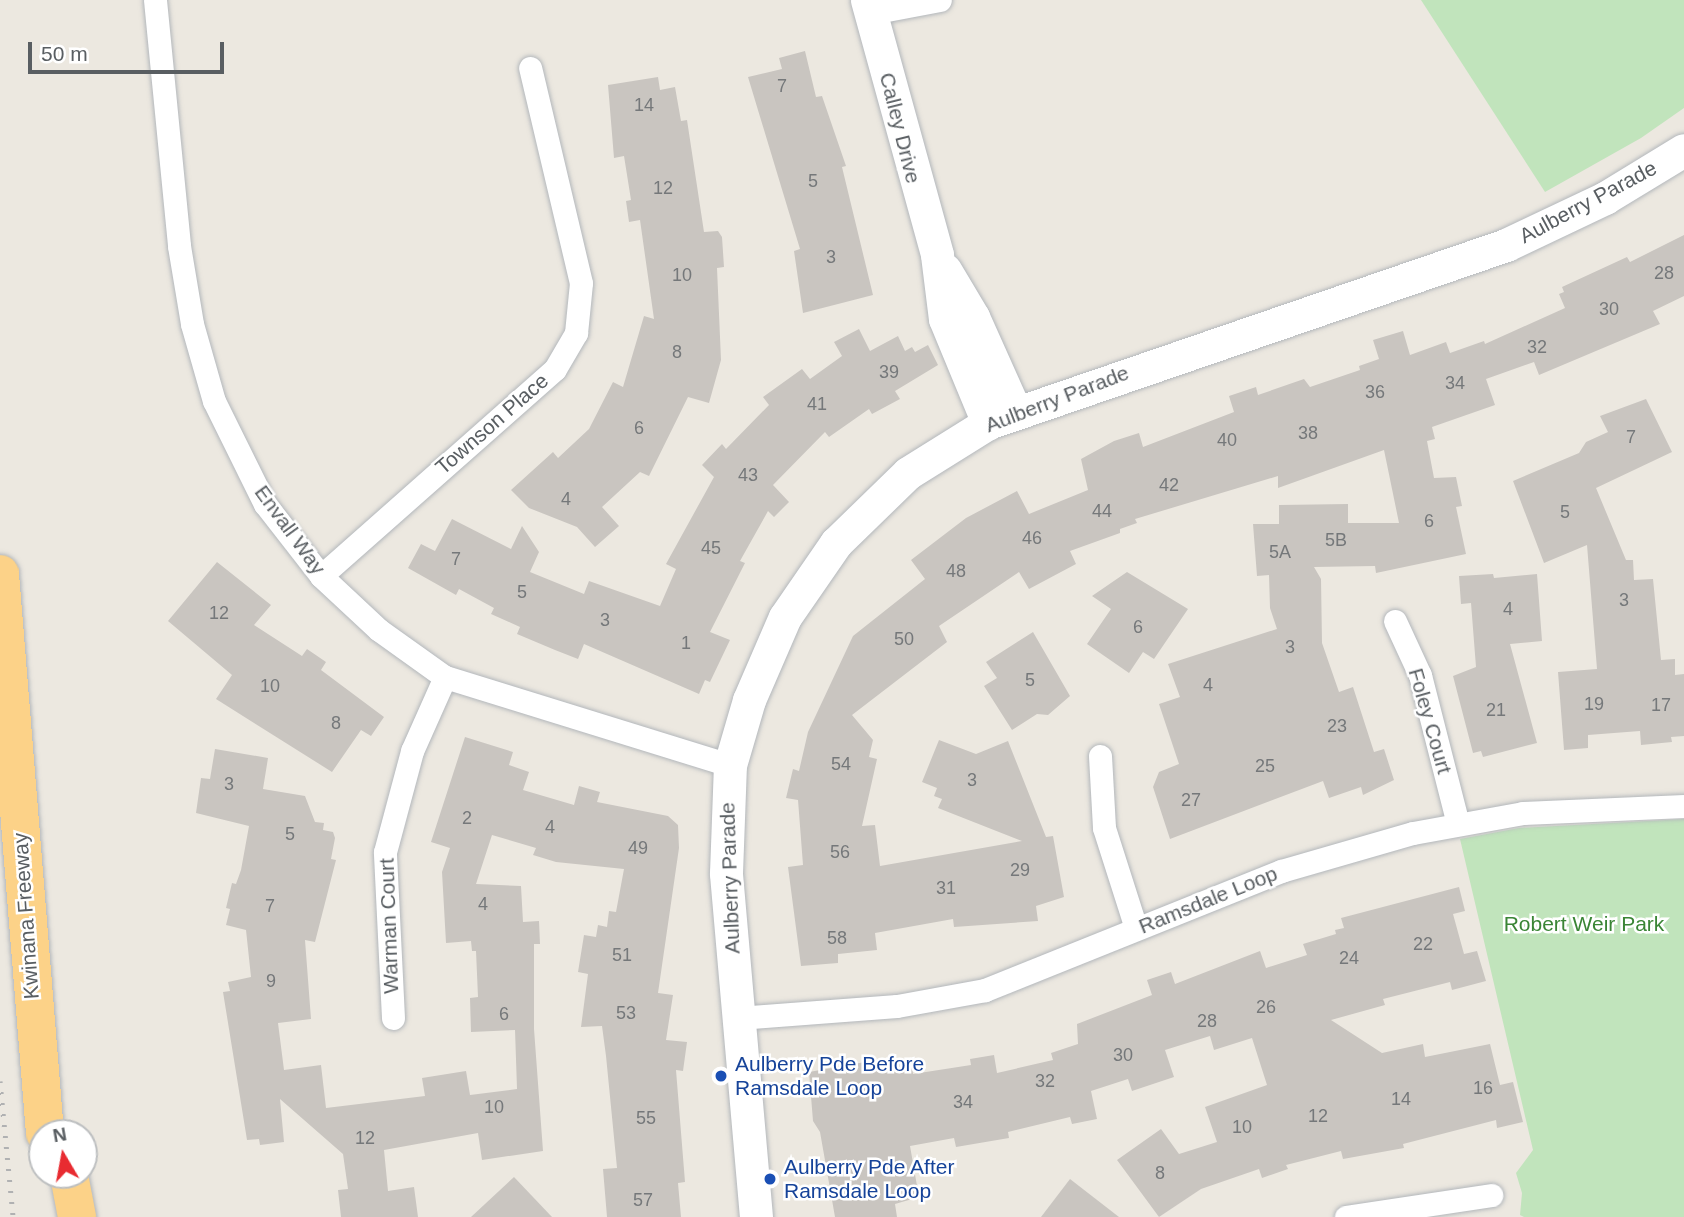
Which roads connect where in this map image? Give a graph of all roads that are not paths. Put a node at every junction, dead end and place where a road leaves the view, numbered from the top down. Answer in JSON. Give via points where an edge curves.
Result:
{"nodes":[{"id":1,"x":155,"y":0,"type":"edge"},
{"id":2,"x":940,"y":0,"type":"edge"},
{"id":3,"x":869,"y":7,"type":"edge"},
{"id":4,"x":530,"y":68,"type":"dead end"},
{"id":5,"x":1684,"y":150,"type":"edge"},
{"id":6,"x":1001,"y":417,"type":"junction"},
{"id":7,"x":0,"y":574,"type":"edge"},
{"id":8,"x":321,"y":576,"type":"junction"},
{"id":9,"x":1395,"y":621,"type":"dead end"},
{"id":10,"x":445,"y":677,"type":"junction"},
{"id":11,"x":1100,"y":756,"type":"dead end"},
{"id":12,"x":730,"y":765,"type":"junction"},
{"id":13,"x":1684,"y":806,"type":"edge"},
{"id":14,"x":1458,"y":824,"type":"junction"},
{"id":15,"x":1136,"y":928,"type":"junction"},
{"id":16,"x":31,"y":990,"type":"junction"},
{"id":17,"x":393,"y":1018,"type":"dead end"},
{"id":18,"x":738,"y":1018,"type":"junction"},
{"id":19,"x":43,"y":1119,"type":"edge"},
{"id":20,"x":57,"y":1119,"type":"edge"},
{"id":21,"x":49,"y":1189,"type":"edge"},
{"id":22,"x":72,"y":1189,"type":"edge"},
{"id":23,"x":1491,"y":1195,"type":"dead end"},
{"id":24,"x":52,"y":1217,"type":"edge"},
{"id":25,"x":77,"y":1217,"type":"edge"},
{"id":26,"x":756,"y":1217,"type":"edge"},
{"id":27,"x":1346,"y":1217,"type":"edge"}],
"edges":[{"from":1,"to":8,"type":"street","name":"Envall Way","via":[[179,246],[192,324],[214,401],[265,504]]},
{"from":2,"to":3,"type":"street"},
{"from":3,"to":6,"type":"main road","name":"Calley Drive","via":[[937,256],[945,319]]},
{"from":4,"to":8,"type":"street","name":"Townson Place","via":[[580,284],[576,333],[555,369]]},
{"from":5,"to":6,"type":"main road","name":"Aulberry Parade","via":[[1605,198],[1465,261]]},
{"from":6,"to":12,"type":"main road","name":"Aulberry Parade","via":[[898,482],[808,578],[764,660]]},
{"from":7,"to":16,"type":"highway","name":"Kwinana Freeway"},
{"from":8,"to":10,"type":"street","name":"Envall Way","via":[[379,630]]},
{"from":9,"to":14,"type":"street","name":"Foley Court","via":[[1420,675]]},
{"from":10,"to":12,"type":"street","name":"Envall Way"},
{"from":10,"to":17,"type":"street","name":"Warman Court","via":[[412,751],[385,852]]},
{"from":11,"to":15,"type":"street","via":[[1104,828]]},
{"from":12,"to":18,"type":"main road","name":"Aulberry Parade","via":[[726,873]]},
{"from":13,"to":14,"type":"street","name":"Ramsdale Loop","via":[[1523,813]]},
{"from":14,"to":15,"type":"street","name":"Ramsdale Loop","via":[[1324,856]]},
{"from":15,"to":18,"type":"street","name":"Ramsdale Loop","via":[[985,990],[942,1001]]},
{"from":16,"to":19,"type":"highway","name":"Kwinana Freeway"},
{"from":16,"to":20,"type":"highway"},
{"from":18,"to":26,"type":"main road","name":"Aulberry Parade"},
{"from":21,"to":24,"type":"highway"},
{"from":22,"to":25,"type":"highway"},
{"from":23,"to":27,"type":"street"}]}
